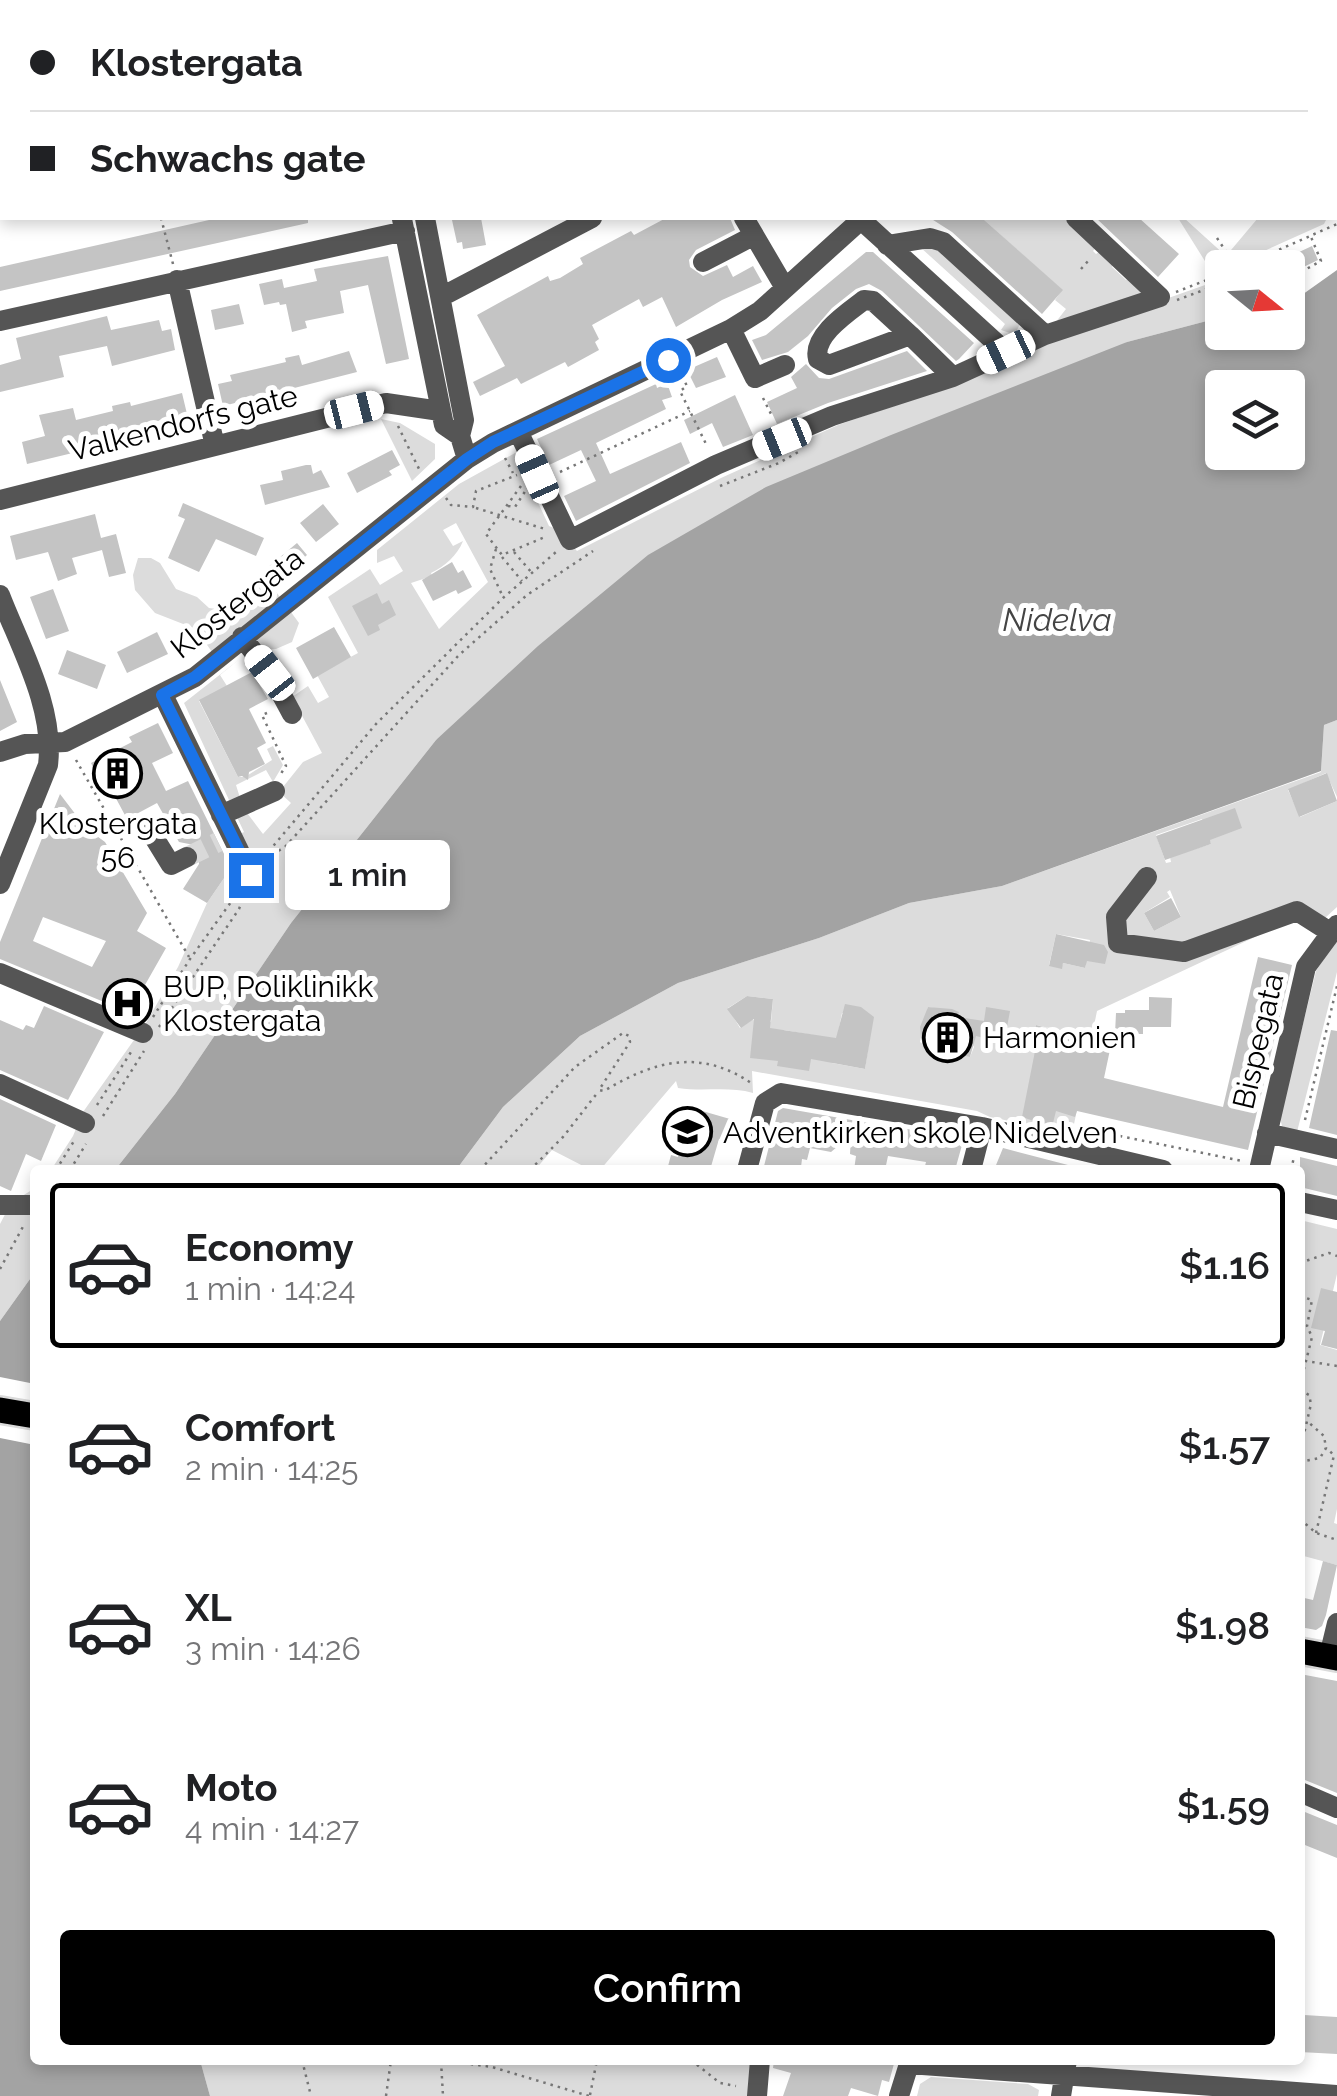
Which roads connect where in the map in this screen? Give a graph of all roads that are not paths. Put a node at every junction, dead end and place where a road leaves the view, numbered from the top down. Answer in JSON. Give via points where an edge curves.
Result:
{"nodes":[{"id":1,"x":425,"y":220,"type":"edge"},
{"id":2,"x":588,"y":220,"type":"edge"},
{"id":3,"x":859,"y":220,"type":"edge"},
{"id":4,"x":863,"y":220,"type":"edge"},
{"id":5,"x":1078,"y":220,"type":"edge"},
{"id":6,"x":403,"y":224,"type":"edge"},
{"id":7,"x":748,"y":227,"type":"edge"},
{"id":8,"x":887,"y":245,"type":"junction"},
{"id":9,"x":703,"y":262,"type":"dead end"},
{"id":10,"x":178,"y":280,"type":"junction"},
{"id":11,"x":786,"y":288,"type":"junction"},
{"id":12,"x":441,"y":297,"type":"junction"},
{"id":13,"x":0,"y":321,"type":"edge"},
{"id":14,"x":731,"y":329,"type":"junction"},
{"id":15,"x":1045,"y":334,"type":"junction"},
{"id":16,"x":910,"y":335,"type":"dead end"},
{"id":17,"x":1006,"y":352,"type":"junction"},
{"id":18,"x":785,"y":364,"type":"dead end"},
{"id":19,"x":953,"y":377,"type":"junction"},
{"id":20,"x":440,"y":411,"type":"junction"},
{"id":21,"x":518,"y":430,"type":"junction"},
{"id":22,"x":460,"y":436,"type":"junction"},
{"id":23,"x":215,"y":446,"type":"junction"},
{"id":24,"x":467,"y":459,"type":"junction"},
{"id":25,"x":0,"y":500,"type":"edge"},
{"id":26,"x":0,"y":595,"type":"edge"},
{"id":27,"x":242,"y":637,"type":"junction"},
{"id":28,"x":162,"y":695,"type":"junction"},
{"id":29,"x":289,"y":708,"type":"road end"},
{"id":30,"x":58,"y":743,"type":"junction"},
{"id":31,"x":0,"y":752,"type":"edge"},
{"id":32,"x":272,"y":792,"type":"road end"},
{"id":33,"x":221,"y":815,"type":"junction"},
{"id":34,"x":147,"y":826,"type":"dead end"},
{"id":35,"x":188,"y":856,"type":"dead end"},
{"id":36,"x":251,"y":875,"type":"road end"},
{"id":37,"x":1146,"y":877,"type":"dead end"},
{"id":38,"x":0,"y":884,"type":"edge"},
{"id":39,"x":1334,"y":928,"type":"edge"},
{"id":40,"x":0,"y":973,"type":"edge"},
{"id":41,"x":148,"y":1037,"type":"road end"},
{"id":42,"x":0,"y":1084,"type":"edge"},
{"id":43,"x":982,"y":1127,"type":"junction"},
{"id":44,"x":91,"y":1129,"type":"road end"},
{"id":45,"x":1267,"y":1133,"type":"junction"},
{"id":46,"x":1337,"y":1149,"type":"edge"},
{"id":47,"x":749,"y":1165,"type":"edge"},
{"id":48,"x":972,"y":1165,"type":"edge"},
{"id":49,"x":1142,"y":1165,"type":"edge"},
{"id":50,"x":1253,"y":1165,"type":"edge"},
{"id":51,"x":1305,"y":1203,"type":"edge"},
{"id":52,"x":0,"y":1204,"type":"edge"},
{"id":53,"x":30,"y":1205,"type":"edge"},
{"id":54,"x":1337,"y":1210,"type":"edge"},
{"id":55,"x":0,"y":1410,"type":"edge"},
{"id":56,"x":30,"y":1415,"type":"edge"},
{"id":57,"x":1337,"y":1623,"type":"edge"},
{"id":58,"x":1305,"y":1652,"type":"edge"},
{"id":59,"x":1333,"y":1657,"type":"edge"},
{"id":60,"x":1305,"y":1794,"type":"edge"},
{"id":61,"x":1337,"y":1808,"type":"edge"},
{"id":62,"x":760,"y":2065,"type":"edge"},
{"id":63,"x":908,"y":2065,"type":"edge"},
{"id":64,"x":940,"y":2065,"type":"edge"},
{"id":65,"x":1064,"y":2077,"type":"edge"},
{"id":66,"x":758,"y":2093,"type":"edge"},
{"id":67,"x":1256,"y":2093,"type":"edge"},
{"id":68,"x":899,"y":2096,"type":"edge"},
{"id":69,"x":1337,"y":2096,"type":"edge"}],
"edges":[{"from":1,"to":12,"type":"street"},
{"from":2,"to":12,"type":"street"},
{"from":3,"to":11,"type":"street","name":"Klostergata"},
{"from":4,"to":8,"type":"street"},
{"from":5,"to":15,"type":"street","via":[[1170,298]]},
{"from":6,"to":10,"type":"street"},
{"from":6,"to":20,"type":"street"},
{"from":7,"to":9,"type":"street"},
{"from":7,"to":11,"type":"street"},
{"from":8,"to":15,"type":"street","via":[[943,242]]},
{"from":8,"to":17,"type":"street"},
{"from":10,"to":13,"type":"street"},
{"from":10,"to":23,"type":"street"},
{"from":11,"to":14,"type":"street","name":"Klostergata"},
{"from":12,"to":22,"type":"street","via":[[464,420]]},
{"from":14,"to":18,"type":"street","via":[[754,378]]},
{"from":14,"to":21,"type":"street","name":"Klostergata"},
{"from":15,"to":17,"type":"street"},
{"from":16,"to":19,"type":"street"},
{"from":17,"to":19,"type":"street"},
{"from":19,"to":21,"type":"street","via":[[832,416],[570,540]]},
{"from":20,"to":22,"type":"street","via":[[444,425]]},
{"from":20,"to":23,"type":"street","name":"Valkendorfs gate","via":[[386,402]]},
{"from":21,"to":24,"type":"street","name":"Klostergata"},
{"from":22,"to":24,"type":"street"},
{"from":23,"to":25,"type":"street","name":"Valkendorfs gate"},
{"from":24,"to":27,"type":"street","name":"Klostergata"},
{"from":26,"to":30,"type":"street"},
{"from":27,"to":28,"type":"street","name":"Klostergata"},
{"from":27,"to":29,"type":"street"},
{"from":28,"to":30,"type":"street","name":"Klostergata"},
{"from":28,"to":33,"type":"street"},
{"from":30,"to":31,"type":"street","name":"Klostergata"},
{"from":30,"to":38,"type":"street"},
{"from":32,"to":33,"type":"street"},
{"from":33,"to":36,"type":"street","via":[[224,839]]},
{"from":34,"to":35,"type":"street","via":[[170,865]]},
{"from":37,"to":39,"type":"street","via":[[1116,916],[1118,944],[1184,952],[1297,911]]},
{"from":39,"to":45,"type":"street","name":"Bispegata","via":[[1306,966]]},
{"from":40,"to":41,"type":"street"},
{"from":42,"to":44,"type":"street"},
{"from":43,"to":47,"type":"street","via":[[780,1093],[764,1103]]},
{"from":43,"to":48,"type":"street"},
{"from":43,"to":49,"type":"street"},
{"from":45,"to":46,"type":"street"},
{"from":45,"to":50,"type":"street","name":"Bispegata"},
{"from":51,"to":54,"type":"street"},
{"from":52,"to":53,"type":"street"},
{"from":55,"to":56,"type":"main road"},
{"from":57,"to":59,"type":"street"},
{"from":58,"to":59,"type":"main road"},
{"from":60,"to":61,"type":"street"},
{"from":62,"to":66,"type":"street"},
{"from":63,"to":68,"type":"street"},
{"from":64,"to":65,"type":"street"},
{"from":65,"to":67,"type":"street"},
{"from":67,"to":69,"type":"street"}]}
